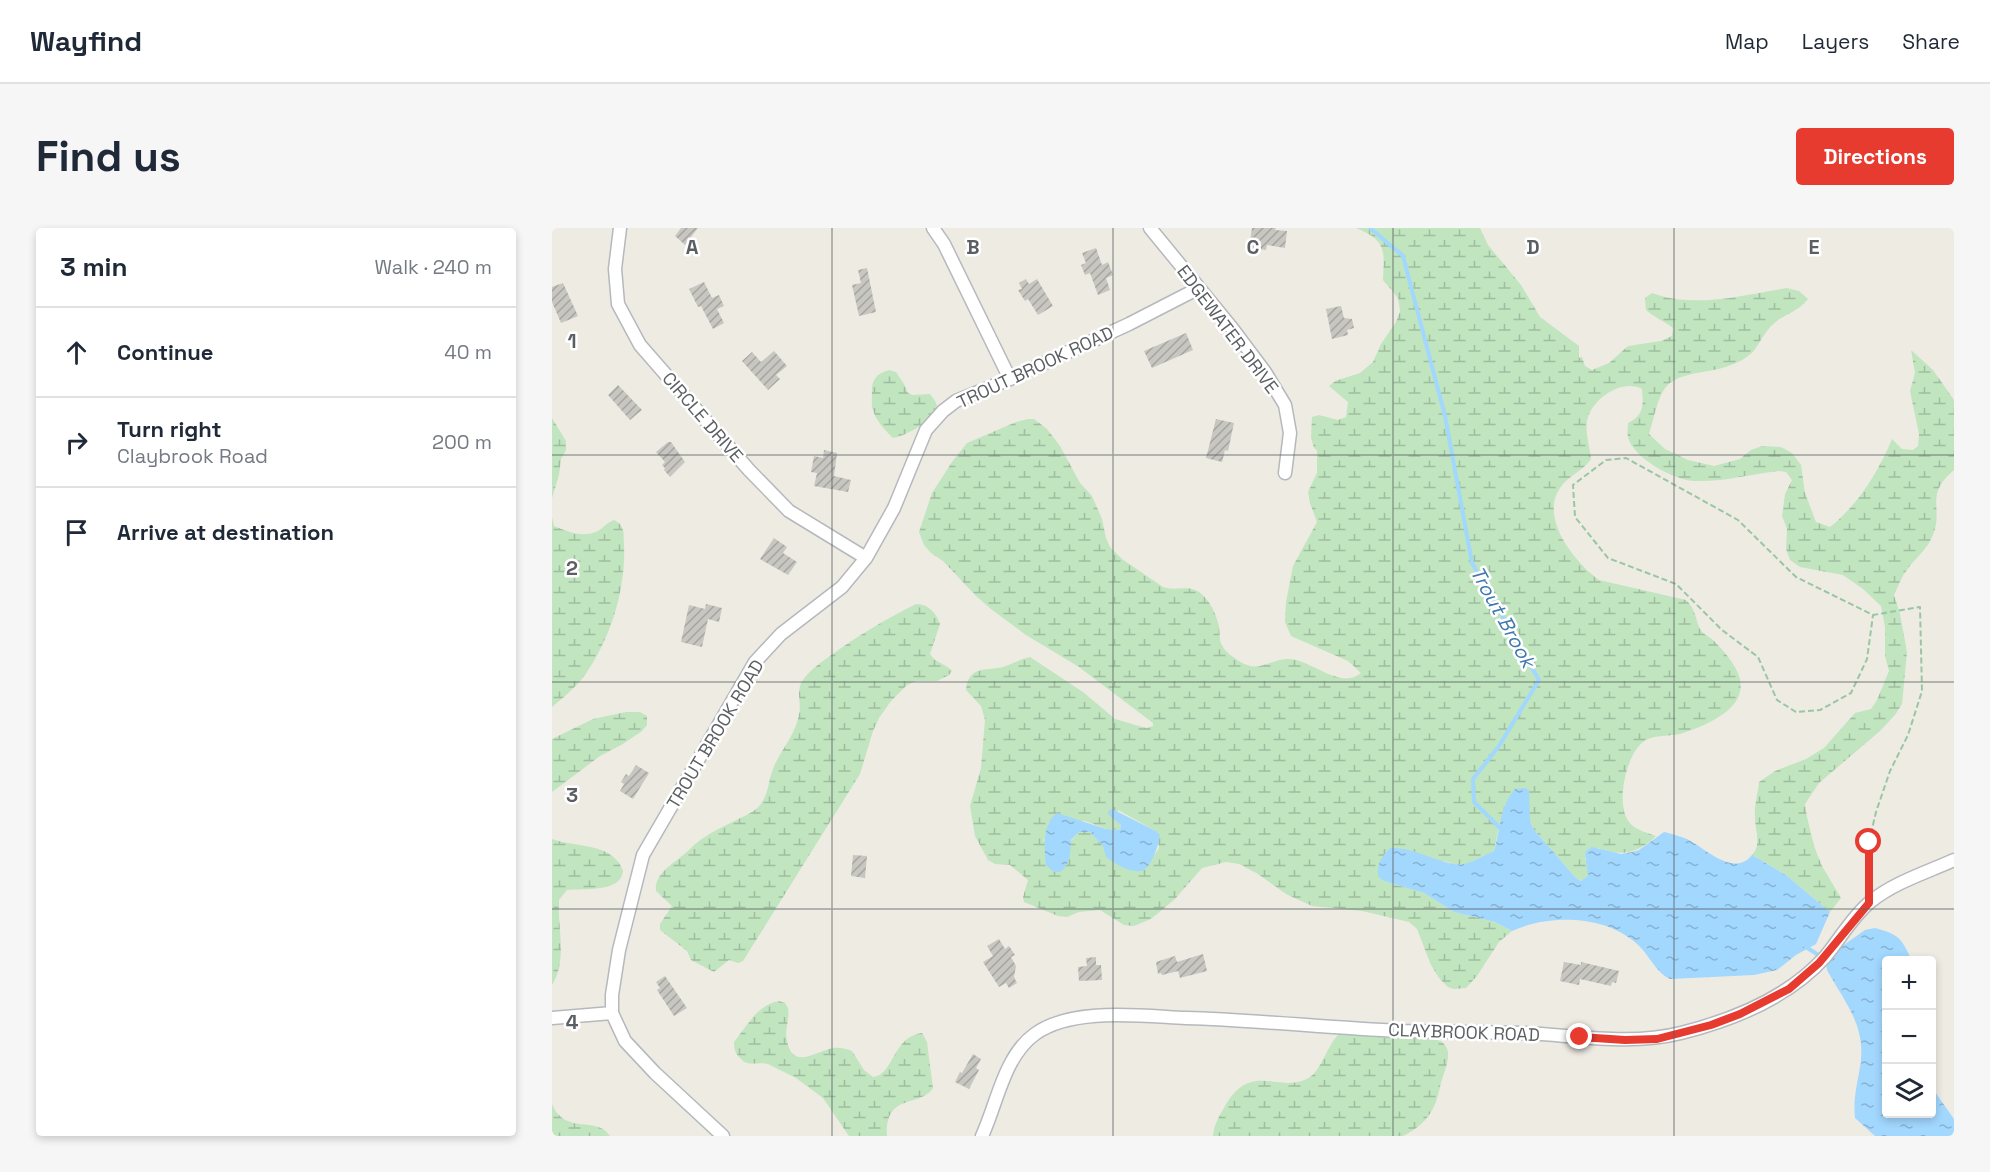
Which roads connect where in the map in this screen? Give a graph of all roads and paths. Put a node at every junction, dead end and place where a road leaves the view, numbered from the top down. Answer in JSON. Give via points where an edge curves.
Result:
{"nodes":[{"id":1,"x":620,"y":228,"type":"edge"},
{"id":2,"x":933,"y":228,"type":"edge"},
{"id":3,"x":1150,"y":228,"type":"edge"},
{"id":4,"x":1198,"y":288,"type":"junction"},
{"id":5,"x":1010,"y":379,"type":"junction"},
{"id":6,"x":1285,"y":473,"type":"dead end"},
{"id":7,"x":866,"y":558,"type":"junction"},
{"id":8,"x":1873,"y":615,"type":"junction"},
{"id":9,"x":1954,"y":860,"type":"edge"},
{"id":10,"x":1869,"y":903,"type":"junction"},
{"id":11,"x":612,"y":1012,"type":"junction"},
{"id":12,"x":552,"y":1018,"type":"edge"},
{"id":13,"x":723,"y":1136,"type":"edge"},
{"id":14,"x":982,"y":1136,"type":"edge"}],
"edges":[{"from":1,"to":7,"type":"street","name":"CIRCLE DRIVE","via":[[615,269],[618,304],[640,345],[789,511]]},
{"from":2,"to":5,"type":"street"},
{"from":3,"to":4,"type":"street","name":"EDGEWATER DRIVE"},
{"from":4,"to":5,"type":"street","name":"TROUT BROOK ROAD"},
{"from":4,"to":6,"type":"street","name":"EDGEWATER DRIVE","via":[[1265,372],[1285,405],[1290,433]]},
{"from":5,"to":7,"type":"street","name":"TROUT BROOK ROAD","via":[[956,401],[926,430],[894,508]]},
{"from":7,"to":11,"type":"street","name":"TROUT BROOK ROAD","via":[[842,587],[781,634],[755,662],[643,855],[619,950]]},
{"from":8,"to":8,"type":"path","via":[[1796,577],[1738,520],[1626,458],[1606,460],[1573,485],[1575,517],[1608,558],[1676,584],[1722,630],[1758,657],[1777,700],[1796,712],[1820,710],[1851,693],[1867,659]]},
{"from":8,"to":10,"type":"path","via":[[1920,607],[1922,691],[1908,735],[1890,771],[1869,842]]},
{"from":9,"to":10,"type":"street","name":"CLAYBROOK ROAD","via":[[1895,885]]},
{"from":10,"to":14,"type":"street","name":"CLAYBROOK ROAD","via":[[1823,959],[1789,989],[1711,1025],[1657,1039],[1399,1031],[1152,1017],[1061,1021],[1035,1035],[1014,1059]]},
{"from":11,"to":12,"type":"street"},
{"from":11,"to":13,"type":"street","name":"TROUT BROOK ROAD","via":[[625,1041]]}]}
